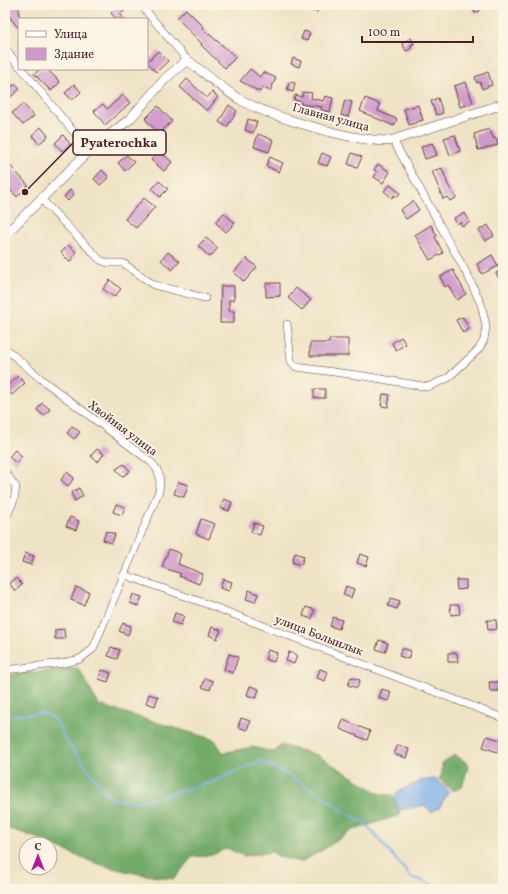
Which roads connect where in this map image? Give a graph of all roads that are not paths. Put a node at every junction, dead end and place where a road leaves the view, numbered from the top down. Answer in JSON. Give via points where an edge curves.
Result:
{"nodes":[{"id":1,"x":141,"y":5,"type":"edge"},
{"id":2,"x":5,"y":49,"type":"edge"},
{"id":3,"x":187,"y":60,"type":"junction"},
{"id":4,"x":18,"y":65,"type":"edge"},
{"id":5,"x":23,"y":70,"type":"edge"},
{"id":6,"x":503,"y":104,"type":"edge"},
{"id":7,"x":393,"y":140,"type":"junction"},
{"id":8,"x":91,"y":149,"type":"junction"},
{"id":9,"x":41,"y":199,"type":"junction"},
{"id":10,"x":5,"y":236,"type":"edge"},
{"id":11,"x":205,"y":298,"type":"dead end"},
{"id":12,"x":287,"y":324,"type":"dead end"},
{"id":13,"x":5,"y":348,"type":"edge"},
{"id":14,"x":5,"y":472,"type":"edge"},
{"id":15,"x":5,"y":520,"type":"edge"},
{"id":16,"x":125,"y":574,"type":"junction"},
{"id":17,"x":5,"y":670,"type":"edge"},
{"id":18,"x":503,"y":718,"type":"edge"}],
"edges":[{"from":1,"to":3,"type":"street"},
{"from":2,"to":4,"type":"street"},
{"from":3,"to":7,"type":"street","name":"Главная улица","via":[[241,100],[265,110],[348,136],[378,141]]},
{"from":3,"to":8,"type":"street","via":[[166,78],[130,119]]},
{"from":5,"to":8,"type":"street","via":[[77,136]]},
{"from":6,"to":7,"type":"street","name":"Главная улица"},
{"from":7,"to":12,"type":"street","via":[[482,304],[486,326],[480,349],[438,384],[428,387],[412,385],[296,366],[291,361]]},
{"from":8,"to":9,"type":"street"},
{"from":9,"to":10,"type":"street"},
{"from":9,"to":11,"type":"street","via":[[100,260],[123,263],[154,285]]},
{"from":13,"to":16,"type":"street","name":"Хвойная улица","via":[[159,470],[159,490]]},
{"from":14,"to":15,"type":"street","via":[[16,487],[14,500]]},
{"from":16,"to":17,"type":"street","via":[[93,649],[80,659],[64,663]]},
{"from":16,"to":18,"type":"street","name":"улица Болынлык"}]}
